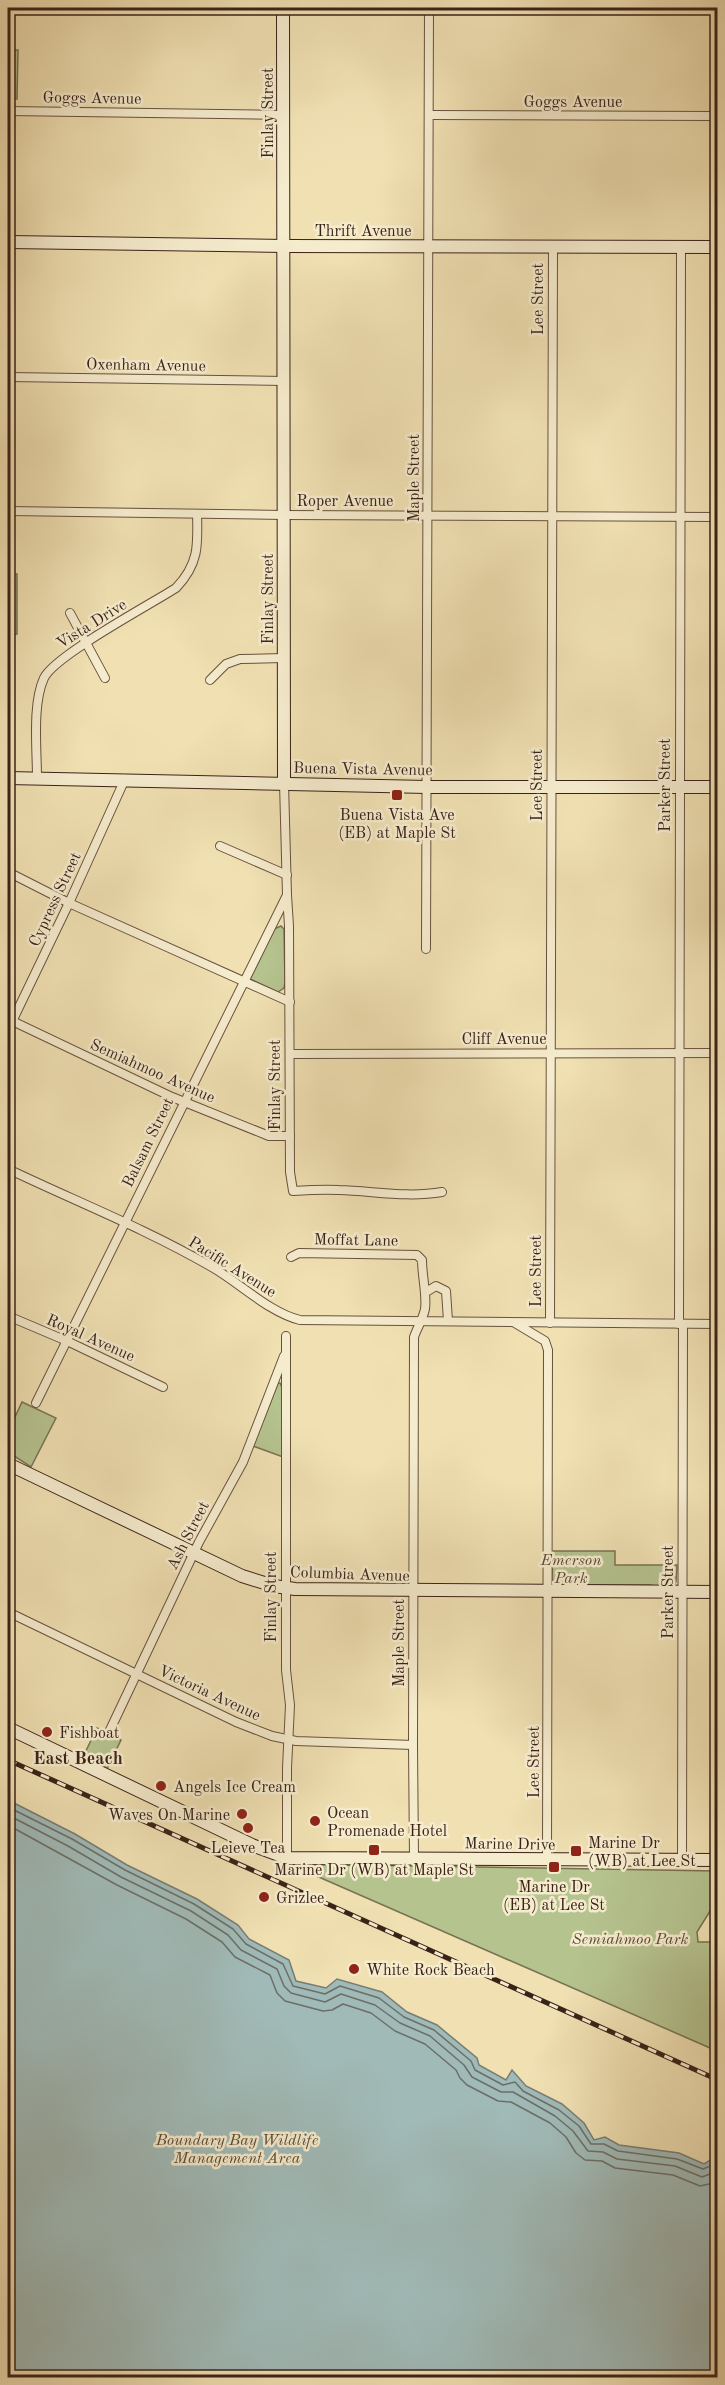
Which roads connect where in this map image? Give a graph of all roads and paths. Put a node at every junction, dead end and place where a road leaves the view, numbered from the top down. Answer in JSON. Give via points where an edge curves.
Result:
{"nodes":[{"id":1,"x":283,"y":8,"type":"edge"},
{"id":2,"x":429,"y":8,"type":"edge"},
{"id":3,"x":8,"y":111,"type":"edge"},
{"id":4,"x":284,"y":115,"type":"junction"},
{"id":5,"x":429,"y":115,"type":"junction"},
{"id":6,"x":717,"y":116,"type":"edge"},
{"id":7,"x":8,"y":242,"type":"edge"},
{"id":8,"x":284,"y":246,"type":"junction"},
{"id":9,"x":429,"y":246,"type":"junction"},
{"id":10,"x":553,"y":247,"type":"junction"},
{"id":11,"x":681,"y":247,"type":"junction"},
{"id":12,"x":717,"y":247,"type":"edge"},
{"id":13,"x":8,"y":377,"type":"edge"},
{"id":14,"x":284,"y":381,"type":"junction"},
{"id":15,"x":8,"y":511,"type":"edge"},
{"id":16,"x":197,"y":514,"type":"junction"},
{"id":17,"x":284,"y":515,"type":"junction"},
{"id":18,"x":427,"y":516,"type":"junction"},
{"id":19,"x":552,"y":516,"type":"junction"},
{"id":20,"x":680,"y":517,"type":"junction"},
{"id":21,"x":717,"y":517,"type":"edge"},
{"id":22,"x":70,"y":613,"type":"dead end"},
{"id":23,"x":86,"y":643,"type":"junction"},
{"id":24,"x":283,"y":658,"type":"junction"},
{"id":25,"x":105,"y":678,"type":"dead end"},
{"id":26,"x":210,"y":680,"type":"dead end"},
{"id":27,"x":8,"y":778,"type":"edge"},
{"id":28,"x":37,"y":778,"type":"junction"},
{"id":29,"x":125,"y":779,"type":"junction"},
{"id":30,"x":284,"y":783,"type":"junction"},
{"id":31,"x":551,"y":786,"type":"junction"},
{"id":32,"x":679,"y":786,"type":"junction"},
{"id":33,"x":427,"y":787,"type":"junction"},
{"id":34,"x":717,"y":787,"type":"edge"},
{"id":35,"x":220,"y":846,"type":"dead end"},
{"id":36,"x":8,"y":872,"type":"edge"},
{"id":37,"x":287,"y":875,"type":"junction"},
{"id":38,"x":286,"y":895,"type":"junction"},
{"id":39,"x":69,"y":903,"type":"junction"},
{"id":40,"x":426,"y":949,"type":"dead end"},
{"id":41,"x":242,"y":981,"type":"junction"},
{"id":42,"x":290,"y":1002,"type":"junction"},
{"id":43,"x":10,"y":1020,"type":"edge"},
{"id":44,"x":8,"y":1030,"type":"edge"},
{"id":45,"x":551,"y":1053,"type":"junction"},
{"id":46,"x":679,"y":1053,"type":"junction"},
{"id":47,"x":717,"y":1053,"type":"edge"},
{"id":48,"x":290,"y":1054,"type":"junction"},
{"id":49,"x":184,"y":1102,"type":"junction"},
{"id":50,"x":290,"y":1136,"type":"junction"},
{"id":51,"x":8,"y":1169,"type":"edge"},
{"id":52,"x":442,"y":1192,"type":"dead end"},
{"id":53,"x":125,"y":1224,"type":"junction"},
{"id":54,"x":291,"y":1257,"type":"dead end"},
{"id":55,"x":426,"y":1292,"type":"junction"},
{"id":56,"x":8,"y":1316,"type":"edge"},
{"id":57,"x":421,"y":1321,"type":"junction"},
{"id":58,"x":448,"y":1321,"type":"junction"},
{"id":59,"x":514,"y":1322,"type":"junction"},
{"id":60,"x":550,"y":1323,"type":"junction"},
{"id":61,"x":681,"y":1324,"type":"junction"},
{"id":62,"x":717,"y":1324,"type":"edge"},
{"id":63,"x":286,"y":1336,"type":"dead end"},
{"id":64,"x":67,"y":1341,"type":"junction"},
{"id":65,"x":286,"y":1351,"type":"junction"},
{"id":66,"x":163,"y":1387,"type":"dead end"},
{"id":67,"x":36,"y":1403,"type":"dead end"},
{"id":68,"x":8,"y":1464,"type":"edge"},
{"id":69,"x":194,"y":1553,"type":"junction"},
{"id":70,"x":287,"y":1588,"type":"junction"},
{"id":71,"x":413,"y":1591,"type":"junction"},
{"id":72,"x":548,"y":1592,"type":"junction"},
{"id":73,"x":682,"y":1592,"type":"junction"},
{"id":74,"x":717,"y":1592,"type":"edge"},
{"id":75,"x":8,"y":1612,"type":"edge"},
{"id":76,"x":137,"y":1674,"type":"junction"},
{"id":77,"x":8,"y":1728,"type":"edge"},
{"id":78,"x":110,"y":1730,"type":"dead end"},
{"id":79,"x":289,"y":1740,"type":"junction"},
{"id":80,"x":412,"y":1745,"type":"junction"},
{"id":81,"x":287,"y":1858,"type":"junction"},
{"id":82,"x":414,"y":1858,"type":"junction"},
{"id":83,"x":548,"y":1860,"type":"junction"},
{"id":84,"x":682,"y":1860,"type":"junction"},
{"id":85,"x":717,"y":1860,"type":"edge"}],
"edges":[{"from":1,"to":4,"type":"street","name":"Finlay Street"},
{"from":2,"to":5,"type":"street","name":"Maple Street"},
{"from":3,"to":4,"type":"street","name":"Goggs Avenue"},
{"from":4,"to":8,"type":"street","name":"Finlay Street"},
{"from":5,"to":6,"type":"street","name":"Goggs Avenue"},
{"from":5,"to":9,"type":"street","name":"Maple Street"},
{"from":7,"to":8,"type":"street","name":"Thrift Avenue"},
{"from":8,"to":9,"type":"street","name":"Thrift Avenue"},
{"from":8,"to":14,"type":"street","name":"Finlay Street"},
{"from":9,"to":10,"type":"street","name":"Thrift Avenue"},
{"from":9,"to":18,"type":"street","name":"Maple Street"},
{"from":10,"to":11,"type":"street","name":"Thrift Avenue"},
{"from":10,"to":19,"type":"street","name":"Lee Street"},
{"from":11,"to":12,"type":"street","name":"Thrift Avenue"},
{"from":11,"to":20,"type":"street","name":"Parker Street"},
{"from":13,"to":14,"type":"street","name":"Oxenham Avenue"},
{"from":14,"to":17,"type":"street","name":"Finlay Street"},
{"from":15,"to":16,"type":"street","name":"Roper Avenue"},
{"from":16,"to":17,"type":"street","name":"Roper Avenue"},
{"from":16,"to":23,"type":"street","name":"Vista Drive","via":[[197,548],[187,577],[177,588]]},
{"from":17,"to":18,"type":"street","name":"Roper Avenue"},
{"from":17,"to":24,"type":"street","name":"Finlay Street"},
{"from":18,"to":19,"type":"street","name":"Roper Avenue"},
{"from":18,"to":33,"type":"street","name":"Maple Street"},
{"from":19,"to":20,"type":"street","name":"Roper Avenue"},
{"from":19,"to":31,"type":"street","name":"Lee Street"},
{"from":20,"to":21,"type":"street","name":"Roper Avenue"},
{"from":20,"to":32,"type":"street","name":"Parker Street"},
{"from":22,"to":23,"type":"street"},
{"from":23,"to":25,"type":"street"},
{"from":23,"to":28,"type":"street","name":"Vista Drive","via":[[56,663],[45,676],[39,695]]},
{"from":24,"to":26,"type":"street","via":[[226,663]]},
{"from":24,"to":30,"type":"street","name":"Finlay Street"},
{"from":27,"to":28,"type":"street","name":"Buena Vista Avenue"},
{"from":28,"to":29,"type":"street","name":"Buena Vista Avenue"},
{"from":29,"to":30,"type":"street","name":"Buena Vista Avenue"},
{"from":29,"to":39,"type":"street","name":"Cypress Street"},
{"from":30,"to":33,"type":"street","name":"Buena Vista Avenue"},
{"from":30,"to":37,"type":"street","name":"Finlay Street"},
{"from":31,"to":32,"type":"street","name":"Buena Vista Avenue"},
{"from":31,"to":33,"type":"street","name":"Buena Vista Avenue"},
{"from":31,"to":45,"type":"street","name":"Lee Street"},
{"from":32,"to":34,"type":"street","name":"Buena Vista Avenue"},
{"from":32,"to":46,"type":"street","name":"Parker Street"},
{"from":33,"to":40,"type":"street","name":"Maple Street"},
{"from":35,"to":37,"type":"street"},
{"from":36,"to":39,"type":"street"},
{"from":37,"to":38,"type":"street","name":"Finlay Street"},
{"from":38,"to":41,"type":"street","name":"Balsam Street"},
{"from":38,"to":42,"type":"street","name":"Finlay Street"},
{"from":39,"to":41,"type":"street"},
{"from":39,"to":43,"type":"street","name":"Cypress Street"},
{"from":41,"to":42,"type":"street"},
{"from":41,"to":49,"type":"street","name":"Balsam Street"},
{"from":42,"to":48,"type":"street","name":"Finlay Street"},
{"from":43,"to":44,"type":"street","name":"Cypress Street"},
{"from":43,"to":49,"type":"street","name":"Semiahmoo Avenue"},
{"from":45,"to":46,"type":"street","name":"Cliff Avenue"},
{"from":45,"to":48,"type":"street","name":"Cliff Avenue"},
{"from":45,"to":60,"type":"street","name":"Lee Street"},
{"from":46,"to":47,"type":"street","name":"Cliff Avenue"},
{"from":46,"to":61,"type":"street","name":"Parker Street"},
{"from":48,"to":50,"type":"street","name":"Finlay Street"},
{"from":49,"to":50,"type":"street","name":"Semiahmoo Avenue","via":[[269,1136]]},
{"from":49,"to":53,"type":"street","name":"Balsam Street"},
{"from":50,"to":52,"type":"street","name":"Finlay Street","via":[[292,1191],[395,1195]]},
{"from":51,"to":53,"type":"street","name":"Pacific Avenue"},
{"from":53,"to":57,"type":"street","name":"Pacific Avenue","via":[[209,1265],[291,1318],[308,1322]]},
{"from":53,"to":64,"type":"street","name":"Balsam Street"},
{"from":54,"to":55,"type":"street","name":"Moffat Lane","via":[[299,1253],[417,1255],[422,1260]]},
{"from":55,"to":57,"type":"street"},
{"from":55,"to":58,"type":"street","via":[[436,1286],[446,1291]]},
{"from":56,"to":64,"type":"street","name":"Royal Avenue"},
{"from":57,"to":58,"type":"street","name":"Pacific Avenue"},
{"from":57,"to":71,"type":"street","name":"Maple Street","via":[[414,1337]]},
{"from":58,"to":59,"type":"street","name":"Pacific Avenue"},
{"from":59,"to":60,"type":"street","name":"Pacific Avenue"},
{"from":59,"to":72,"type":"street","name":"Lee Street","via":[[545,1341],[548,1350]]},
{"from":60,"to":61,"type":"street","name":"Pacific Avenue"},
{"from":61,"to":62,"type":"street","name":"Pacific Avenue"},
{"from":61,"to":73,"type":"street","name":"Parker Street"},
{"from":63,"to":65,"type":"street","name":"Finlay Street"},
{"from":64,"to":66,"type":"street","name":"Royal Avenue"},
{"from":64,"to":67,"type":"street","name":"Balsam Street"},
{"from":65,"to":69,"type":"street","name":"Ash Street","via":[[243,1462]]},
{"from":65,"to":70,"type":"street","name":"Finlay Street"},
{"from":68,"to":69,"type":"street","name":"Columbia Avenue"},
{"from":69,"to":70,"type":"street","name":"Columbia Avenue","via":[[242,1575]]},
{"from":69,"to":76,"type":"street","name":"Ash Street"},
{"from":70,"to":71,"type":"street","name":"Columbia Avenue"},
{"from":70,"to":79,"type":"street","name":"Finlay Street"},
{"from":71,"to":72,"type":"street","name":"Columbia Avenue"},
{"from":71,"to":80,"type":"street","name":"Maple Street"},
{"from":72,"to":73,"type":"street","name":"Columbia Avenue"},
{"from":72,"to":83,"type":"street","name":"Lee Street"},
{"from":73,"to":74,"type":"street","name":"Columbia Avenue"},
{"from":73,"to":84,"type":"street","name":"Parker Street"},
{"from":75,"to":76,"type":"street","name":"Victoria Avenue"},
{"from":76,"to":78,"type":"street","name":"Ash Street"},
{"from":76,"to":79,"type":"street","name":"Victoria Avenue","via":[[236,1722]]},
{"from":77,"to":81,"type":"street","name":"Marine Drive"},
{"from":79,"to":80,"type":"street","name":"Victoria Avenue"},
{"from":79,"to":81,"type":"street","name":"Finlay Street"},
{"from":80,"to":82,"type":"street","name":"Maple Street"},
{"from":81,"to":82,"type":"street","name":"Marine Drive"},
{"from":82,"to":83,"type":"street","name":"Marine Drive"},
{"from":83,"to":84,"type":"street","name":"Marine Drive"},
{"from":84,"to":85,"type":"street","name":"Marine Drive"}]}
